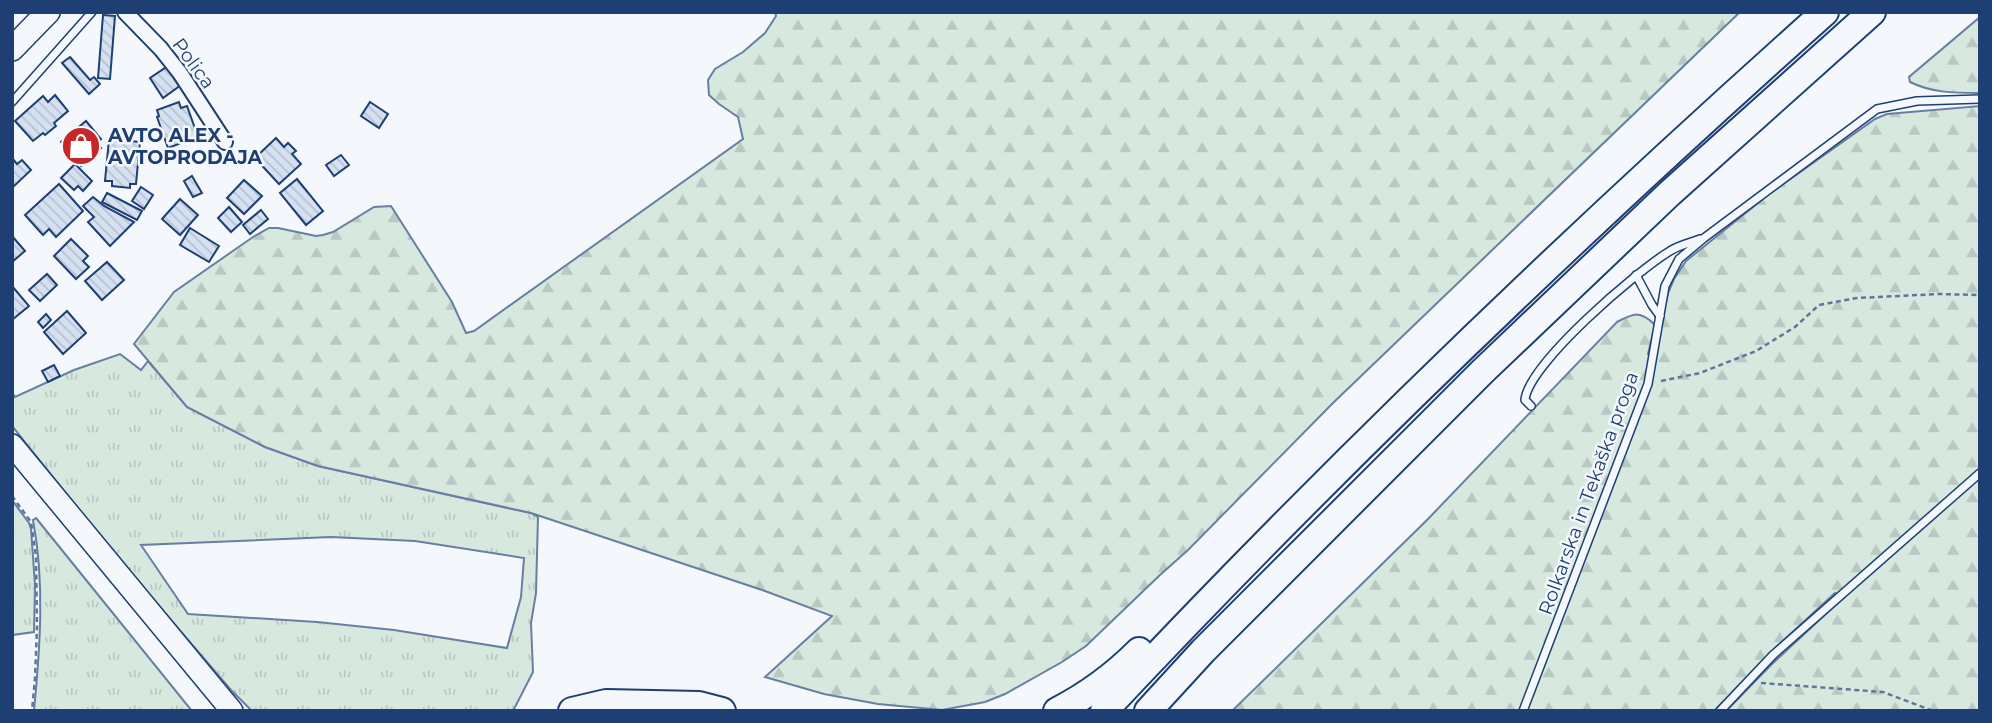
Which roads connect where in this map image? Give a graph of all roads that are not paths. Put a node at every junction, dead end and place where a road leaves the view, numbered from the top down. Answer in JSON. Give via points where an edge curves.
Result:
{"nodes":[{"id":1,"x":48,"y":12,"type":"edge"},
{"id":2,"x":92,"y":12,"type":"edge"},
{"id":3,"x":125,"y":12,"type":"edge"},
{"id":4,"x":1825,"y":12,"type":"edge"},
{"id":5,"x":1872,"y":12,"type":"edge"},
{"id":6,"x":12,"y":49,"type":"edge"},
{"id":7,"x":1980,"y":99,"type":"edge"},
{"id":8,"x":12,"y":102,"type":"edge"},
{"id":9,"x":225,"y":142,"type":"dead end"},
{"id":10,"x":1704,"y":238,"type":"junction"},
{"id":11,"x":1636,"y":275,"type":"junction"},
{"id":12,"x":1660,"y":316,"type":"junction"},
{"id":13,"x":1531,"y":406,"type":"dead end"},
{"id":14,"x":12,"y":445,"type":"edge"},
{"id":15,"x":1980,"y":473,"type":"edge"},
{"id":16,"x":1176,"y":635,"type":"junction"},
{"id":17,"x":661,"y":707,"type":"edge"},
{"id":18,"x":232,"y":711,"type":"edge"},
{"id":19,"x":572,"y":711,"type":"edge"},
{"id":20,"x":722,"y":711,"type":"edge"},
{"id":21,"x":1057,"y":711,"type":"edge"},
{"id":22,"x":1104,"y":711,"type":"edge"},
{"id":23,"x":1147,"y":711,"type":"edge"},
{"id":24,"x":1523,"y":711,"type":"edge"},
{"id":25,"x":1720,"y":711,"type":"edge"}],
"edges":[{"from":1,"to":6,"type":"main road"},
{"from":2,"to":8,"type":"lane"},
{"from":3,"to":9,"type":"street","name":"Polica","via":[[180,73]]},
{"from":4,"to":16,"type":"highway","via":[[1464,347]]},
{"from":5,"to":23,"type":"highway","via":[[1670,193],[1483,370]]},
{"from":7,"to":10,"type":"lane","name":"Rolkarska in Tekaška proga","via":[[1917,101],[1877,109]]},
{"from":10,"to":11,"type":"lane","via":[[1672,249]]},
{"from":10,"to":12,"type":"lane","name":"Rolkarska in Tekaška proga","via":[[1679,259],[1665,286]]},
{"from":11,"to":12,"type":"lane"},
{"from":11,"to":13,"type":"lane","via":[[1592,313],[1545,365],[1525,396]]},
{"from":12,"to":24,"type":"lane","name":"Rolkarska in Tekaška proga","via":[[1648,384]]},
{"from":14,"to":18,"type":"main road"},
{"from":15,"to":25,"type":"lane","via":[[1773,655]]},
{"from":16,"to":21,"type":"highway","via":[[1139,651],[1083,697]]},
{"from":16,"to":22,"type":"highway"},
{"from":17,"to":19,"type":"highway","via":[[606,703]]},
{"from":17,"to":20,"type":"highway","via":[[699,705]]}]}
